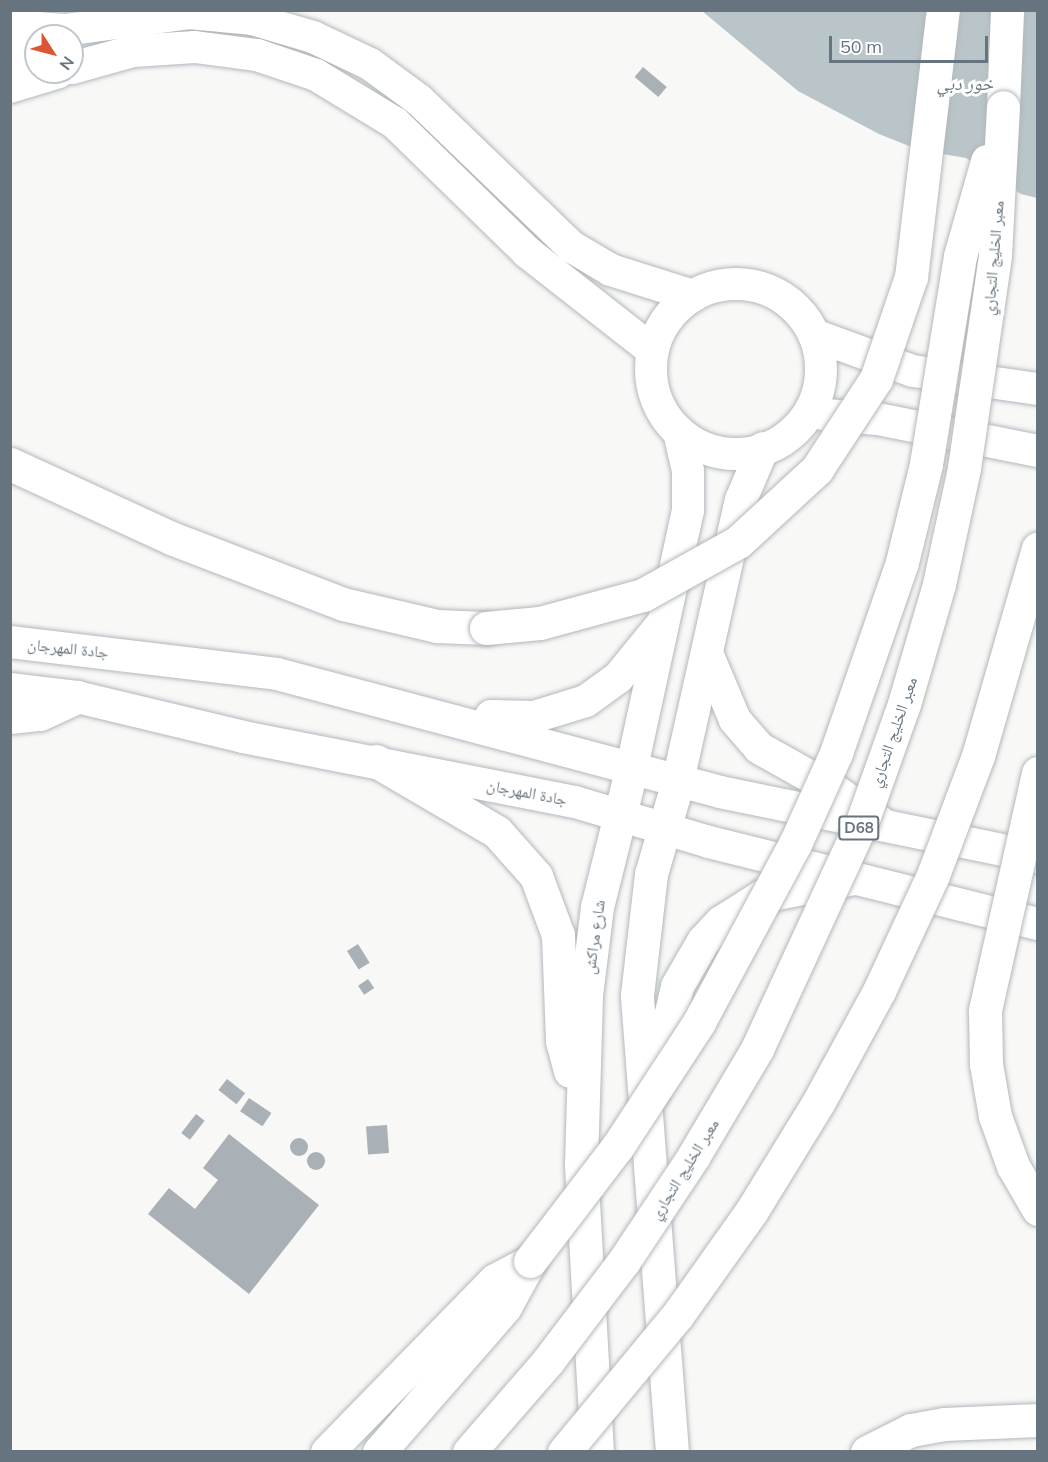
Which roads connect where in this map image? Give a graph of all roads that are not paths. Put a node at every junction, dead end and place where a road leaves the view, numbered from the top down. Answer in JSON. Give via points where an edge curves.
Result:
{"nodes":[{"id":1,"x":943,"y":10,"type":"edge"},
{"id":2,"x":1007,"y":10,"type":"edge"},
{"id":3,"x":10,"y":26,"type":"edge"},
{"id":4,"x":10,"y":44,"type":"edge"},
{"id":5,"x":84,"y":65,"type":"edge"},
{"id":6,"x":10,"y":79,"type":"edge"},
{"id":7,"x":1003,"y":107,"type":"junction"},
{"id":8,"x":693,"y":296,"type":"junction"},
{"id":9,"x":814,"y":335,"type":"junction"},
{"id":10,"x":652,"y":350,"type":"junction"},
{"id":11,"x":1038,"y":389,"type":"edge"},
{"id":12,"x":811,"y":414,"type":"junction"},
{"id":13,"x":679,"y":432,"type":"junction"},
{"id":14,"x":763,"y":448,"type":"junction"},
{"id":15,"x":1038,"y":451,"type":"edge"},
{"id":16,"x":10,"y":464,"type":"edge"},
{"id":17,"x":1038,"y":548,"type":"edge"},
{"id":18,"x":665,"y":620,"type":"junction"},
{"id":19,"x":10,"y":642,"type":"edge"},
{"id":20,"x":709,"y":658,"type":"junction"},
{"id":21,"x":10,"y":689,"type":"edge"},
{"id":22,"x":77,"y":697,"type":"junction"},
{"id":23,"x":447,"y":716,"type":"junction"},
{"id":24,"x":10,"y":717,"type":"edge"},
{"id":25,"x":376,"y":761,"type":"junction"},
{"id":26,"x":632,"y":767,"type":"junction"},
{"id":27,"x":1038,"y":773,"type":"edge"},
{"id":28,"x":678,"y":781,"type":"junction"},
{"id":29,"x":619,"y":815,"type":"junction"},
{"id":30,"x":664,"y":828,"type":"junction"},
{"id":31,"x":890,"y":830,"type":"junction"},
{"id":32,"x":1038,"y":857,"type":"edge"},
{"id":33,"x":854,"y":878,"type":"junction"},
{"id":34,"x":1038,"y":924,"type":"edge"},
{"id":35,"x":582,"y":1107,"type":"junction"},
{"id":36,"x":646,"y":1122,"type":"junction"},
{"id":37,"x":1038,"y":1209,"type":"edge"},
{"id":38,"x":530,"y":1261,"type":"junction"},
{"id":39,"x":1038,"y":1420,"type":"edge"},
{"id":40,"x":327,"y":1452,"type":"edge"},
{"id":41,"x":379,"y":1452,"type":"edge"},
{"id":42,"x":470,"y":1452,"type":"edge"},
{"id":43,"x":564,"y":1452,"type":"edge"},
{"id":44,"x":597,"y":1452,"type":"edge"},
{"id":45,"x":672,"y":1452,"type":"edge"},
{"id":46,"x":867,"y":1452,"type":"edge"}],
"edges":[{"from":1,"to":16,"type":"main road","bridge":true,"via":[[911,277],[876,379],[836,443],[779,508],[738,543],[692,571],[592,612],[486,628],[437,626],[343,604],[171,538]]},
{"from":2,"to":7,"type":"main road","name":"معبر الخليج التجاري","number":"D68"},
{"from":3,"to":8,"type":"street","via":[[65,30],[189,13],[252,20],[313,37],[370,64],[419,100],[572,247],[611,270]]},
{"from":4,"to":6,"type":"street"},
{"from":5,"to":10,"type":"street","via":[[133,51],[195,47],[257,55],[344,88],[403,130],[551,274]]},
{"from":7,"to":38,"type":"main road","bridge":true,"via":[[960,256],[928,453],[902,562],[836,753],[790,854],[699,1022],[618,1146]]},
{"from":7,"to":42,"type":"main road","name":"معبر الخليج التجاري","number":"D68","bridge":true,"via":[[995,255],[964,468],[936,595],[904,704],[862,822],[757,1049],[693,1157],[624,1262],[548,1361]]},
{"from":8,"to":9,"type":"street","via":[[739,286],[769,293],[795,310]]},
{"from":8,"to":10,"type":"street","via":[[665,320]]},
{"from":9,"to":11,"type":"street","via":[[913,370]]},
{"from":9,"to":12,"type":"street","via":[[822,366]]},
{"from":10,"to":13,"type":"street","via":[[651,377],[657,404]]},
{"from":12,"to":14,"type":"street","via":[[790,435]]},
{"from":12,"to":15,"type":"street","via":[[878,419]]},
{"from":13,"to":14,"type":"street","via":[[728,452]]},
{"from":13,"to":18,"type":"street","name":"شارع مراكش","via":[[688,471],[688,511]]},
{"from":14,"to":20,"type":"street","via":[[741,500]]},
{"from":17,"to":43,"type":"main road","bridge":true,"via":[[978,756],[933,875],[879,991],[818,1103],[751,1212],[677,1316]]},
{"from":18,"to":23,"type":"street","via":[[618,678],[586,701],[534,717]]},
{"from":18,"to":26,"type":"street","name":"شارع مراكش"},
{"from":19,"to":23,"type":"street","name":"جادة المهرجان","via":[[278,674]]},
{"from":20,"to":28,"type":"street"},
{"from":20,"to":31,"type":"street","via":[[735,720],[759,748],[836,791]]},
{"from":21,"to":22,"type":"street","name":"جادة المهرجان"},
{"from":22,"to":24,"type":"main road","via":[[40,714]]},
{"from":22,"to":25,"type":"street","name":"جادة المهرجان","via":[[243,737]]},
{"from":23,"to":26,"type":"street","name":"جادة المهرجان"},
{"from":25,"to":29,"type":"street","name":"جادة المهرجان"},
{"from":25,"to":35,"type":"main road","via":[[497,832],[536,876],[558,935],[563,1052]]},
{"from":26,"to":28,"type":"street","name":"جادة المهرجان"},
{"from":26,"to":29,"type":"main road","name":"شارع مراكش"},
{"from":27,"to":37,"type":"main road","bridge":true,"via":[[985,1011],[986,1064],[995,1116],[1013,1166]]},
{"from":28,"to":30,"type":"main road"},
{"from":28,"to":31,"type":"street","name":"جادة المهرجان"},
{"from":29,"to":30,"type":"street","name":"جادة المهرجان"},
{"from":29,"to":35,"type":"main road","name":"شارع مراكش","via":[[590,951]]},
{"from":30,"to":33,"type":"street","name":"جادة المهرجان"},
{"from":30,"to":36,"type":"main road","via":[[651,874],[639,954],[638,1036]]},
{"from":31,"to":32,"type":"street","name":"جادة المهرجان"},
{"from":33,"to":34,"type":"street","name":"جادة المهرجان"},
{"from":33,"to":36,"type":"main road","via":[[762,896],[721,922],[703,941],[677,987]]},
{"from":35,"to":44,"type":"main road","name":"شارع مراكش"},
{"from":36,"to":45,"type":"main road"},
{"from":38,"to":40,"type":"main road","via":[[495,1280]]},
{"from":38,"to":41,"type":"main road","via":[[505,1307]]},
{"from":39,"to":46,"type":"main road","via":[[944,1424],[912,1430]]}]}
